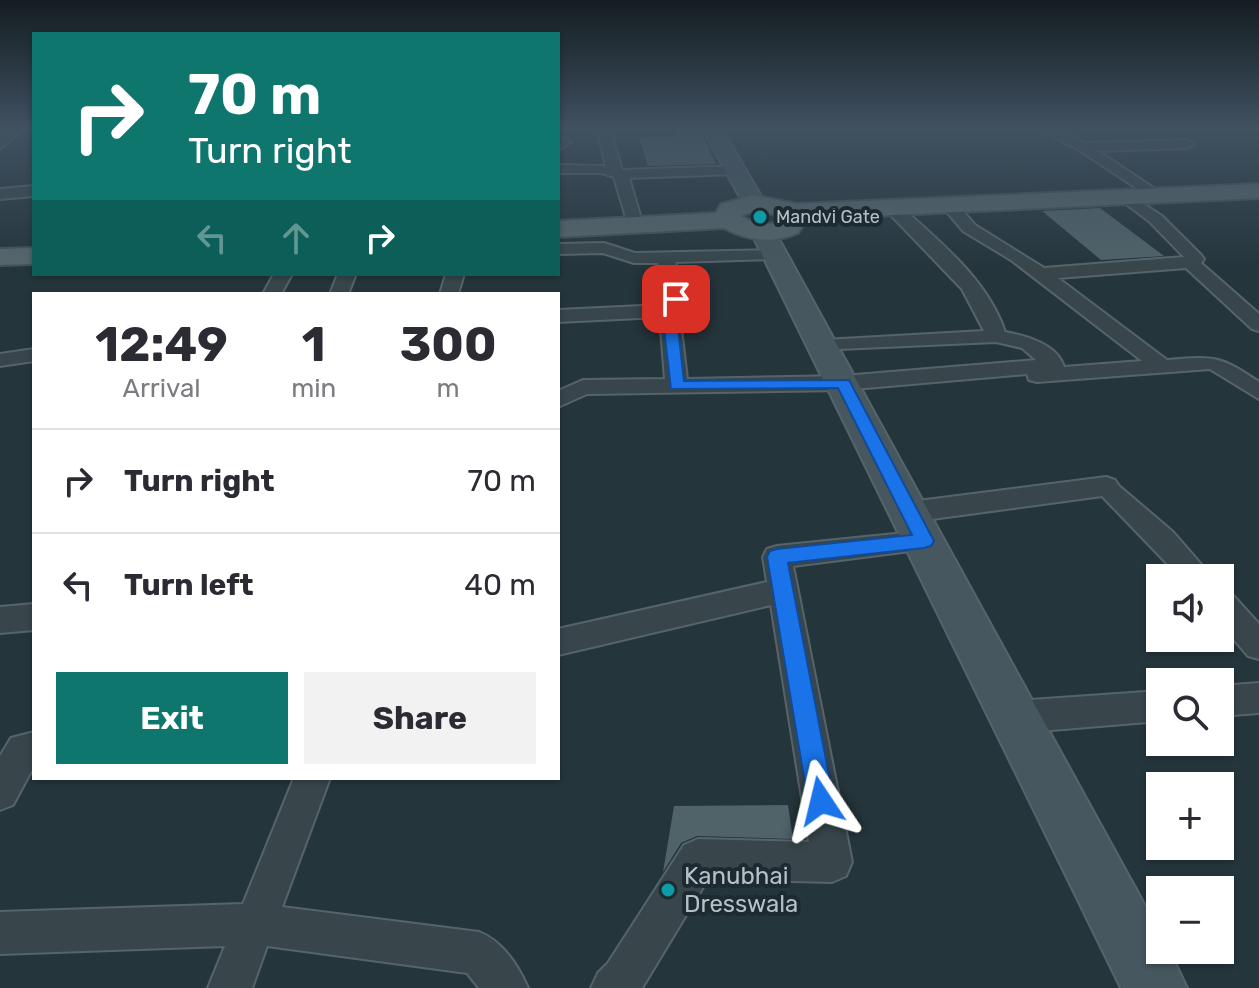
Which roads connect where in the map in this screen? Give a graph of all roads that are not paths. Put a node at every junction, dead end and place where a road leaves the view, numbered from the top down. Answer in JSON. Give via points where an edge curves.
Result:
{"nodes":[{"id":1,"x":619,"y":175,"type":"edge"},
{"id":2,"x":738,"y":175,"type":"edge"},
{"id":3,"x":1116,"y":175,"type":"edge"},
{"id":4,"x":32,"y":191,"type":"edge"},
{"id":5,"x":0,"y":194,"type":"edge"},
{"id":6,"x":1259,"y":194,"type":"edge"},
{"id":7,"x":1142,"y":198,"type":"junction"},
{"id":8,"x":951,"y":208,"type":"junction"},
{"id":9,"x":896,"y":211,"type":"junction"},
{"id":10,"x":768,"y":223,"type":"junction"},
{"id":11,"x":635,"y":225,"type":"junction"},
{"id":12,"x":560,"y":229,"type":"edge"},
{"id":13,"x":993,"y":242,"type":"junction"},
{"id":14,"x":932,"y":245,"type":"junction"},
{"id":15,"x":560,"y":249,"type":"edge"},
{"id":16,"x":665,"y":257,"type":"junction"},
{"id":17,"x":1190,"y":262,"type":"junction"},
{"id":18,"x":1040,"y":274,"type":"junction"},
{"id":19,"x":669,"y":311,"type":"junction"},
{"id":20,"x":560,"y":316,"type":"edge"},
{"id":21,"x":1259,"y":325,"type":"edge"},
{"id":22,"x":996,"y":336,"type":"junction"},
{"id":23,"x":32,"y":355,"type":"edge"},
{"id":24,"x":0,"y":360,"type":"edge"},
{"id":25,"x":1163,"y":367,"type":"junction"},
{"id":26,"x":838,"y":373,"type":"junction"},
{"id":27,"x":677,"y":386,"type":"junction"},
{"id":28,"x":1259,"y":392,"type":"edge"},
{"id":29,"x":560,"y":399,"type":"edge"},
{"id":30,"x":917,"y":526,"type":"junction"},
{"id":31,"x":1185,"y":564,"type":"edge"},
{"id":32,"x":783,"y":590,"type":"junction"},
{"id":33,"x":32,"y":617,"type":"edge"},
{"id":34,"x":1234,"y":618,"type":"edge"},
{"id":35,"x":0,"y":620,"type":"edge"},
{"id":36,"x":560,"y":642,"type":"edge"},
{"id":37,"x":1259,"y":646,"type":"edge"},
{"id":38,"x":1259,"y":698,"type":"edge"},
{"id":39,"x":1234,"y":700,"type":"edge"},
{"id":40,"x":1146,"y":707,"type":"edge"},
{"id":41,"x":1015,"y":717,"type":"junction"},
{"id":42,"x":32,"y":749,"type":"edge"},
{"id":43,"x":311,"y":780,"type":"edge"},
{"id":44,"x":0,"y":792,"type":"edge"},
{"id":45,"x":257,"y":924,"type":"junction"},
{"id":46,"x":0,"y":933,"type":"edge"},
{"id":47,"x":230,"y":988,"type":"edge"},
{"id":48,"x":506,"y":988,"type":"edge"},
{"id":49,"x":613,"y":988,"type":"edge"},
{"id":50,"x":1155,"y":988,"type":"edge"}],
"edges":[{"from":1,"to":11,"type":"street"},
{"from":2,"to":10,"type":"main road"},
{"from":3,"to":7,"type":"street"},
{"from":4,"to":5,"type":"street"},
{"from":6,"to":7,"type":"main road"},
{"from":7,"to":8,"type":"main road"},
{"from":7,"to":17,"type":"street","via":[[1195,259]]},
{"from":8,"to":9,"type":"main road"},
{"from":8,"to":13,"type":"street","via":[[969,228]]},
{"from":9,"to":10,"type":"main road"},
{"from":9,"to":14,"type":"street"},
{"from":10,"to":11,"type":"main road"},
{"from":10,"to":16,"type":"street"},
{"from":10,"to":26,"type":"main road"},
{"from":11,"to":12,"type":"main road"},
{"from":13,"to":14,"type":"street"},
{"from":13,"to":18,"type":"street"},
{"from":14,"to":22,"type":"street","via":[[973,293],[994,323]]},
{"from":15,"to":16,"type":"street","via":[[604,248],[634,258]]},
{"from":16,"to":19,"type":"street","via":[[676,299]]},
{"from":17,"to":18,"type":"street"},
{"from":17,"to":21,"type":"street"},
{"from":18,"to":25,"type":"street"},
{"from":19,"to":20,"type":"street"},
{"from":19,"to":27,"type":"street"},
{"from":22,"to":26,"type":"street"},
{"from":22,"to":26,"type":"street","via":[[1029,343],[1054,365]]},
{"from":23,"to":24,"type":"street"},
{"from":25,"to":26,"type":"street"},
{"from":25,"to":28,"type":"street","via":[[1220,365]]},
{"from":26,"to":27,"type":"street"},
{"from":26,"to":30,"type":"main road"},
{"from":27,"to":29,"type":"street","via":[[583,387]]},
{"from":30,"to":31,"type":"street","via":[[1110,490]]},
{"from":30,"to":32,"type":"street","via":[[777,557]]},
{"from":30,"to":41,"type":"main road"},
{"from":32,"to":36,"type":"street"},
{"from":32,"to":49,"type":"street","via":[[832,862],[698,859]]},
{"from":33,"to":35,"type":"street"},
{"from":34,"to":37,"type":"street"},
{"from":38,"to":39,"type":"street"},
{"from":40,"to":41,"type":"street"},
{"from":41,"to":50,"type":"main road"},
{"from":42,"to":44,"type":"street","via":[[23,750]]},
{"from":43,"to":45,"type":"street"},
{"from":45,"to":46,"type":"street"},
{"from":45,"to":47,"type":"street"},
{"from":45,"to":48,"type":"street","via":[[479,953]]}]}
